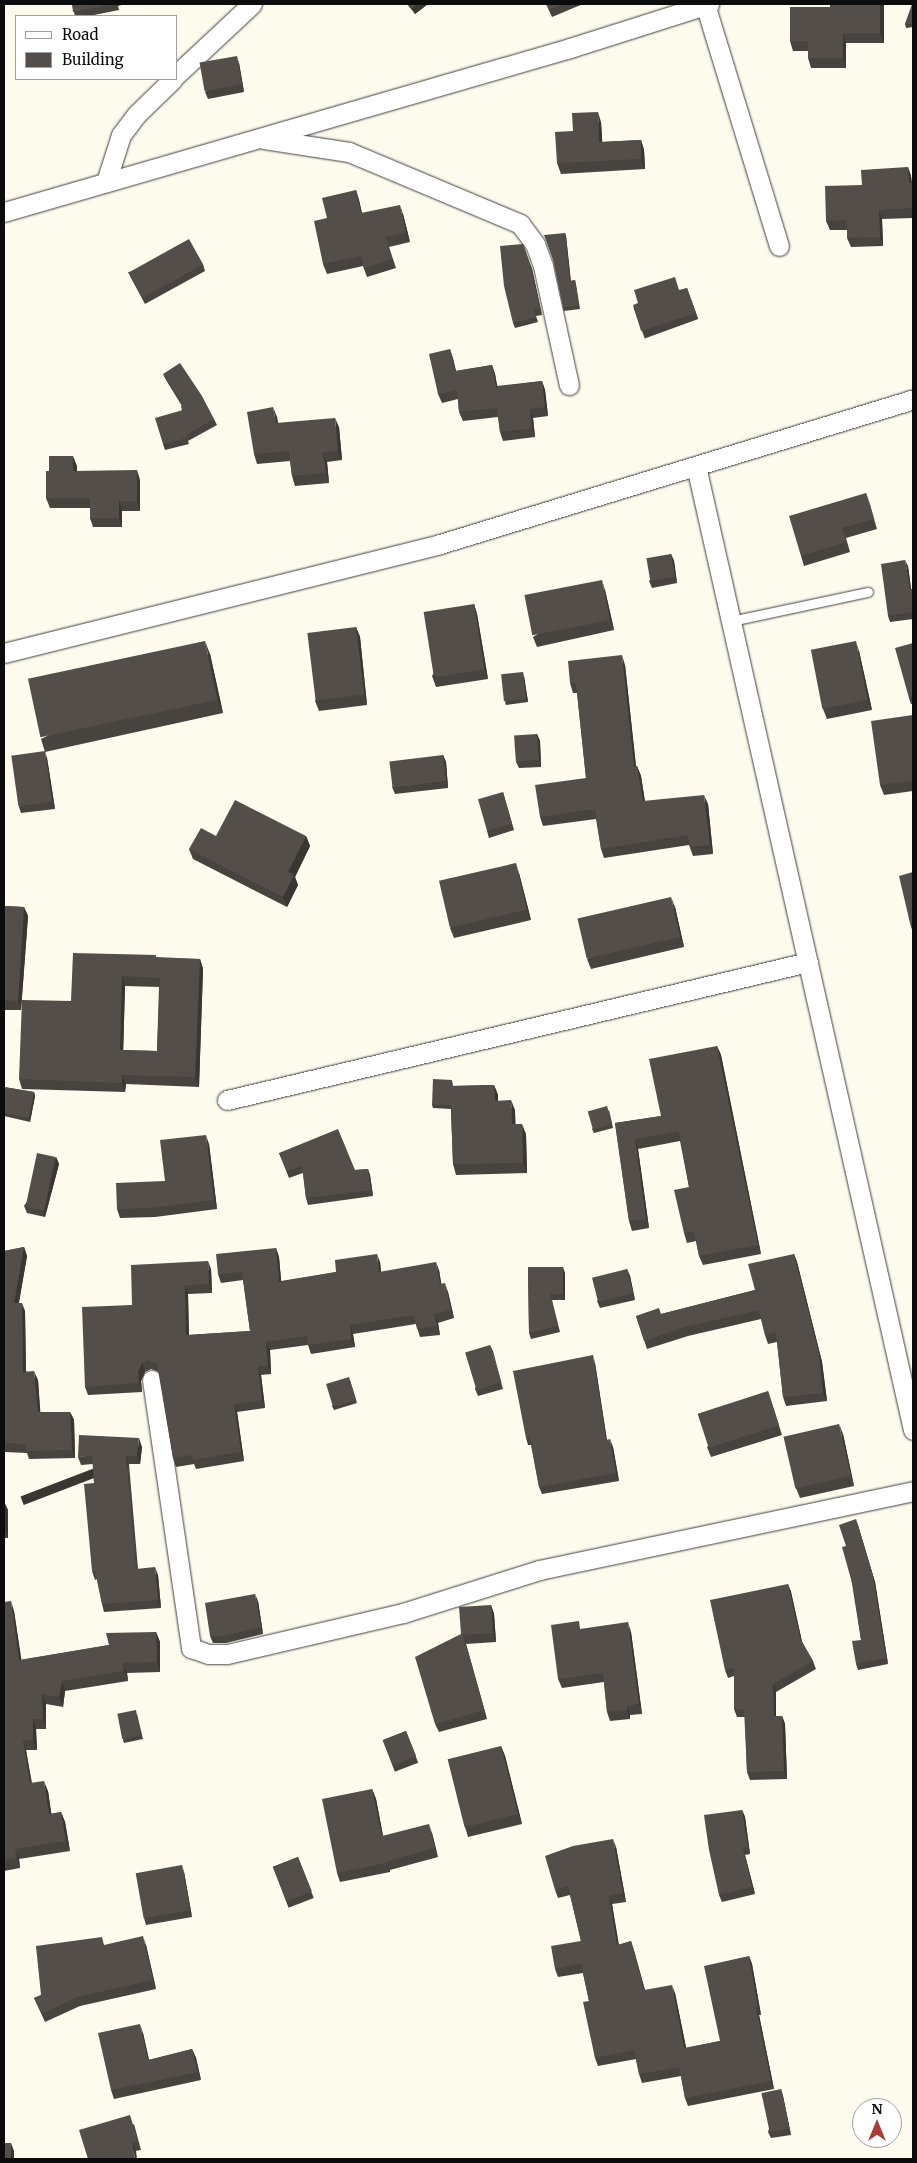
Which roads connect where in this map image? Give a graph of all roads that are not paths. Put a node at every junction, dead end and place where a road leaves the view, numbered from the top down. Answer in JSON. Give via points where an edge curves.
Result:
{"nodes":[{"id":1,"x":252,"y":4,"type":"edge"},
{"id":2,"x":706,"y":4,"type":"edge"},
{"id":3,"x":178,"y":74,"type":"edge"},
{"id":4,"x":172,"y":80,"type":"edge"},
{"id":5,"x":258,"y":138,"type":"junction"},
{"id":6,"x":106,"y":182,"type":"junction"},
{"id":7,"x":4,"y":212,"type":"edge"},
{"id":8,"x":779,"y":246,"type":"dead end"},
{"id":9,"x":569,"y":385,"type":"dead end"},
{"id":10,"x":913,"y":399,"type":"edge"},
{"id":11,"x":696,"y":466,"type":"junction"},
{"id":12,"x":868,"y":592,"type":"dead end"},
{"id":13,"x":731,"y":621,"type":"junction"},
{"id":14,"x":4,"y":653,"type":"edge"},
{"id":15,"x":808,"y":962,"type":"junction"},
{"id":16,"x":228,"y":1100,"type":"dead end"},
{"id":17,"x":152,"y":1380,"type":"dead end"},
{"id":18,"x":913,"y":1430,"type":"edge"},
{"id":19,"x":913,"y":1491,"type":"edge"}],
"edges":[{"from":1,"to":3,"type":"street"},
{"from":2,"to":5,"type":"street","via":[[570,48]]},
{"from":2,"to":8,"type":"street"},
{"from":4,"to":6,"type":"street","via":[[137,114],[121,135]]},
{"from":5,"to":6,"type":"street"},
{"from":5,"to":9,"type":"street","via":[[349,152],[520,224],[535,244],[543,266]]},
{"from":6,"to":7,"type":"street"},
{"from":10,"to":11,"type":"street"},
{"from":11,"to":13,"type":"street"},
{"from":11,"to":14,"type":"street","via":[[440,544]]},
{"from":12,"to":13,"type":"lane"},
{"from":13,"to":15,"type":"street"},
{"from":15,"to":16,"type":"street"},
{"from":15,"to":18,"type":"street"},
{"from":17,"to":19,"type":"street","via":[[191,1648],[208,1654],[227,1654],[403,1613],[539,1570]]}]}
